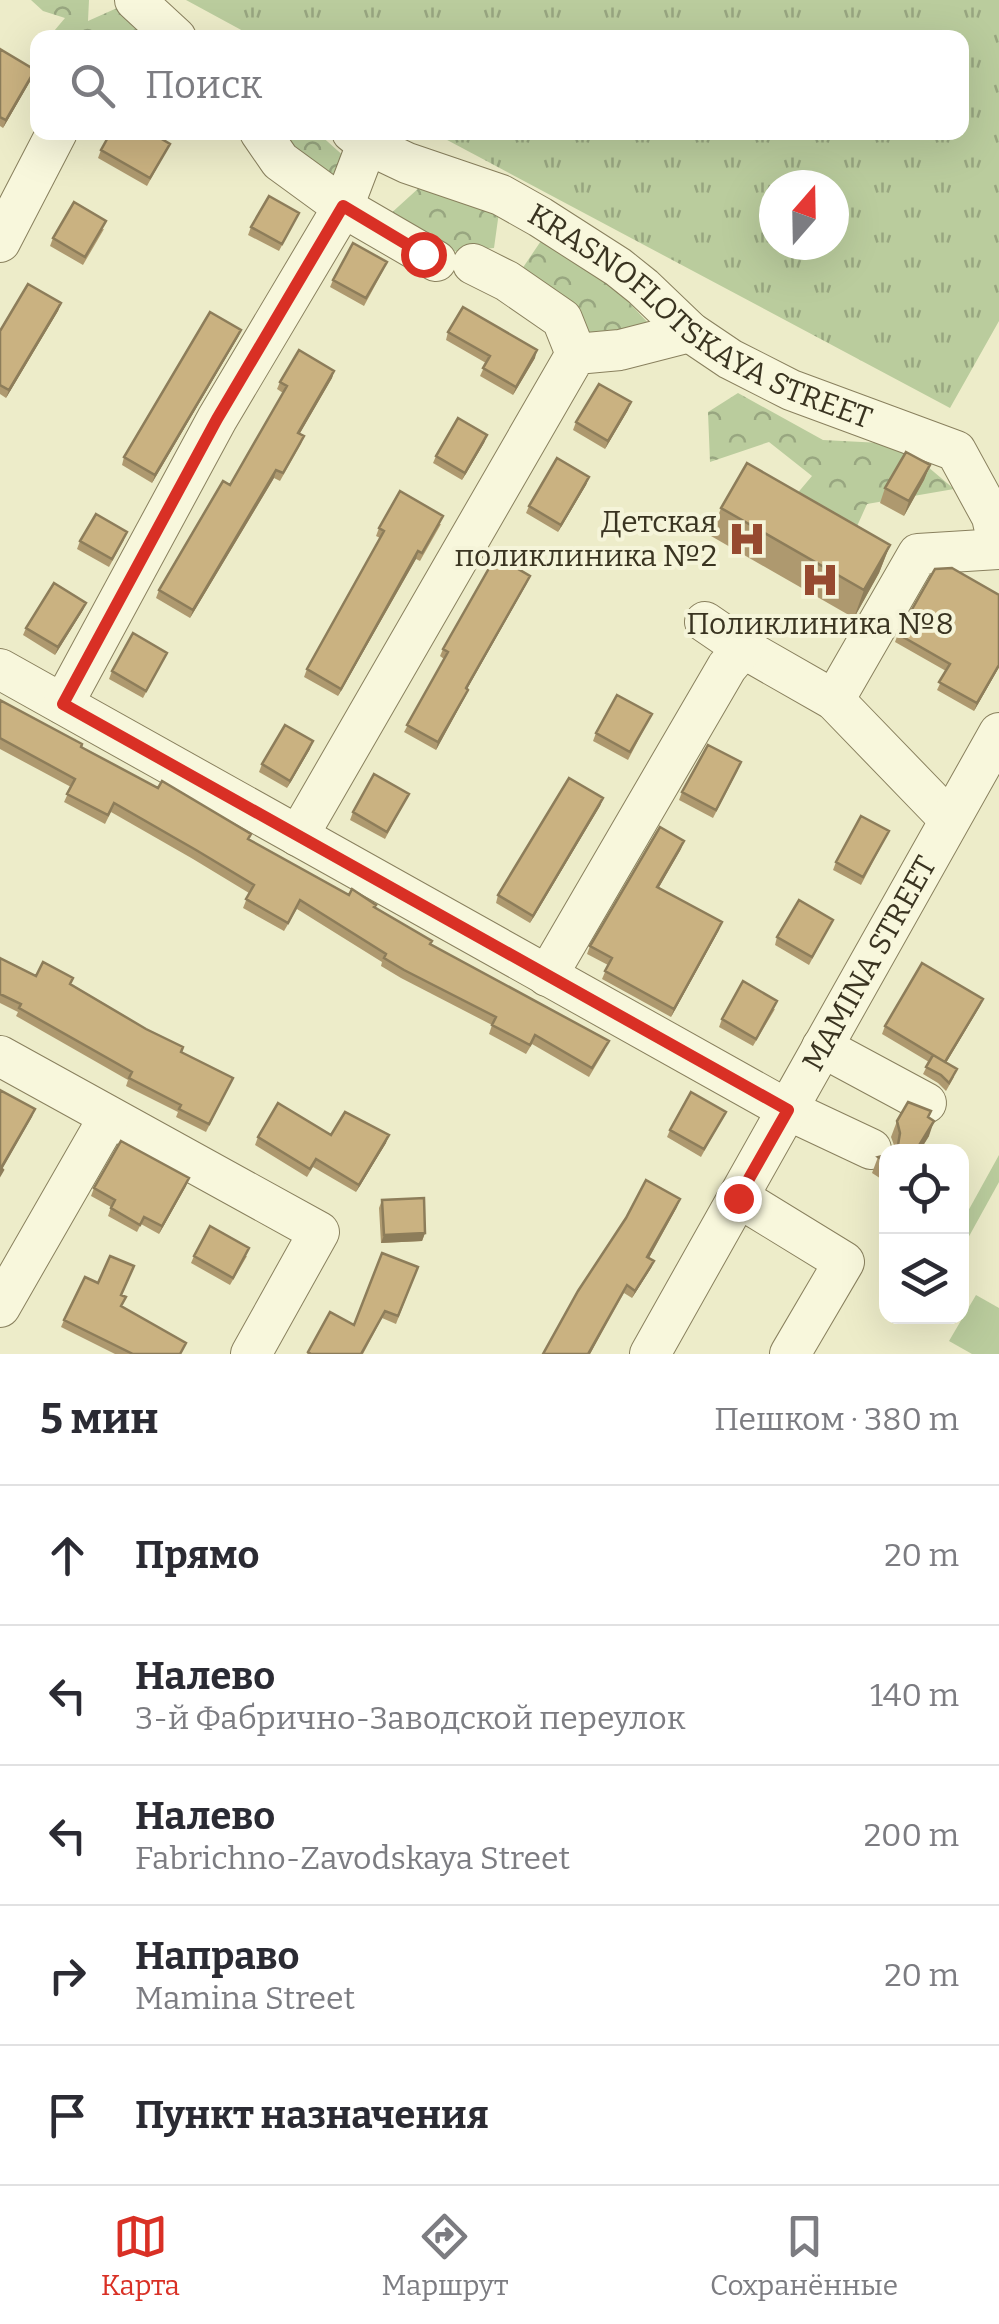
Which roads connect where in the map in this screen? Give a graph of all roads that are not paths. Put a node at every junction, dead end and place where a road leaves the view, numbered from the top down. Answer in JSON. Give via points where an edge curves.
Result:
{"nodes":[{"id":1,"x":135,"y":0,"type":"edge"},
{"id":2,"x":167,"y":30,"type":"edge"},
{"id":3,"x":53,"y":140,"type":"edge"},
{"id":4,"x":265,"y":140,"type":"edge"},
{"id":5,"x":360,"y":140,"type":"edge"},
{"id":6,"x":364,"y":140,"type":"edge"},
{"id":7,"x":343,"y":206,"type":"junction"},
{"id":8,"x":0,"y":242,"type":"edge"},
{"id":9,"x":690,"y":332,"type":"junction"},
{"id":10,"x":576,"y":354,"type":"junction"},
{"id":11,"x":999,"y":549,"type":"edge"},
{"id":12,"x":705,"y":622,"type":"dead end"},
{"id":13,"x":743,"y":648,"type":"junction"},
{"id":14,"x":0,"y":669,"type":"edge"},
{"id":15,"x":834,"y":700,"type":"junction"},
{"id":16,"x":63,"y":704,"type":"junction"},
{"id":17,"x":995,"y":749,"type":"edge"},
{"id":18,"x":950,"y":818,"type":"junction"},
{"id":19,"x":298,"y":836,"type":"junction"},
{"id":20,"x":547,"y":976,"type":"junction"},
{"id":21,"x":822,"y":1048,"type":"junction"},
{"id":22,"x":0,"y":1056,"type":"edge"},
{"id":23,"x":926,"y":1103,"type":"dead end"},
{"id":24,"x":788,"y":1110,"type":"junction"},
{"id":25,"x":109,"y":1117,"type":"junction"},
{"id":26,"x":871,"y":1148,"type":"dead end"},
{"id":27,"x":738,"y":1198,"type":"junction"},
{"id":28,"x":0,"y":1307,"type":"edge"},
{"id":29,"x":251,"y":1354,"type":"edge"},
{"id":30,"x":650,"y":1354,"type":"edge"},
{"id":31,"x":790,"y":1354,"type":"edge"}],
"edges":[{"from":1,"to":2,"type":"street"},
{"from":3,"to":8,"type":"street"},
{"from":4,"to":7,"type":"street","via":[[280,162]]},
{"from":5,"to":7,"type":"street"},
{"from":6,"to":9,"type":"street","name":"KRASNOFLOTSKAYA STREET","via":[[540,216],[643,286]]},
{"from":7,"to":10,"type":"street","via":[[454,263],[507,281],[562,319]]},
{"from":7,"to":16,"type":"street","via":[[217,419]]},
{"from":9,"to":10,"type":"street"},
{"from":9,"to":11,"type":"street","name":"KRASNOFLOTSKAYA STREET","via":[[791,390],[956,450],[992,517]]},
{"from":10,"to":19,"type":"street"},
{"from":11,"to":15,"type":"street","via":[[918,554]]},
{"from":12,"to":13,"type":"street"},
{"from":13,"to":15,"type":"street"},
{"from":13,"to":20,"type":"street"},
{"from":14,"to":16,"type":"street"},
{"from":15,"to":18,"type":"street"},
{"from":16,"to":19,"type":"street"},
{"from":17,"to":18,"type":"street","name":"MAMINA STREET"},
{"from":18,"to":21,"type":"street","name":"MAMINA STREET"},
{"from":19,"to":20,"type":"street"},
{"from":20,"to":24,"type":"street"},
{"from":21,"to":23,"type":"street"},
{"from":21,"to":24,"type":"street","name":"MAMINA STREET"},
{"from":22,"to":25,"type":"street"},
{"from":24,"to":26,"type":"street"},
{"from":24,"to":27,"type":"street","name":"MAMINA STREET"},
{"from":25,"to":28,"type":"street"},
{"from":25,"to":29,"type":"street","via":[[319,1232]]},
{"from":27,"to":30,"type":"street","name":"MAMINA STREET"},
{"from":27,"to":31,"type":"street","via":[[844,1262]]}]}
